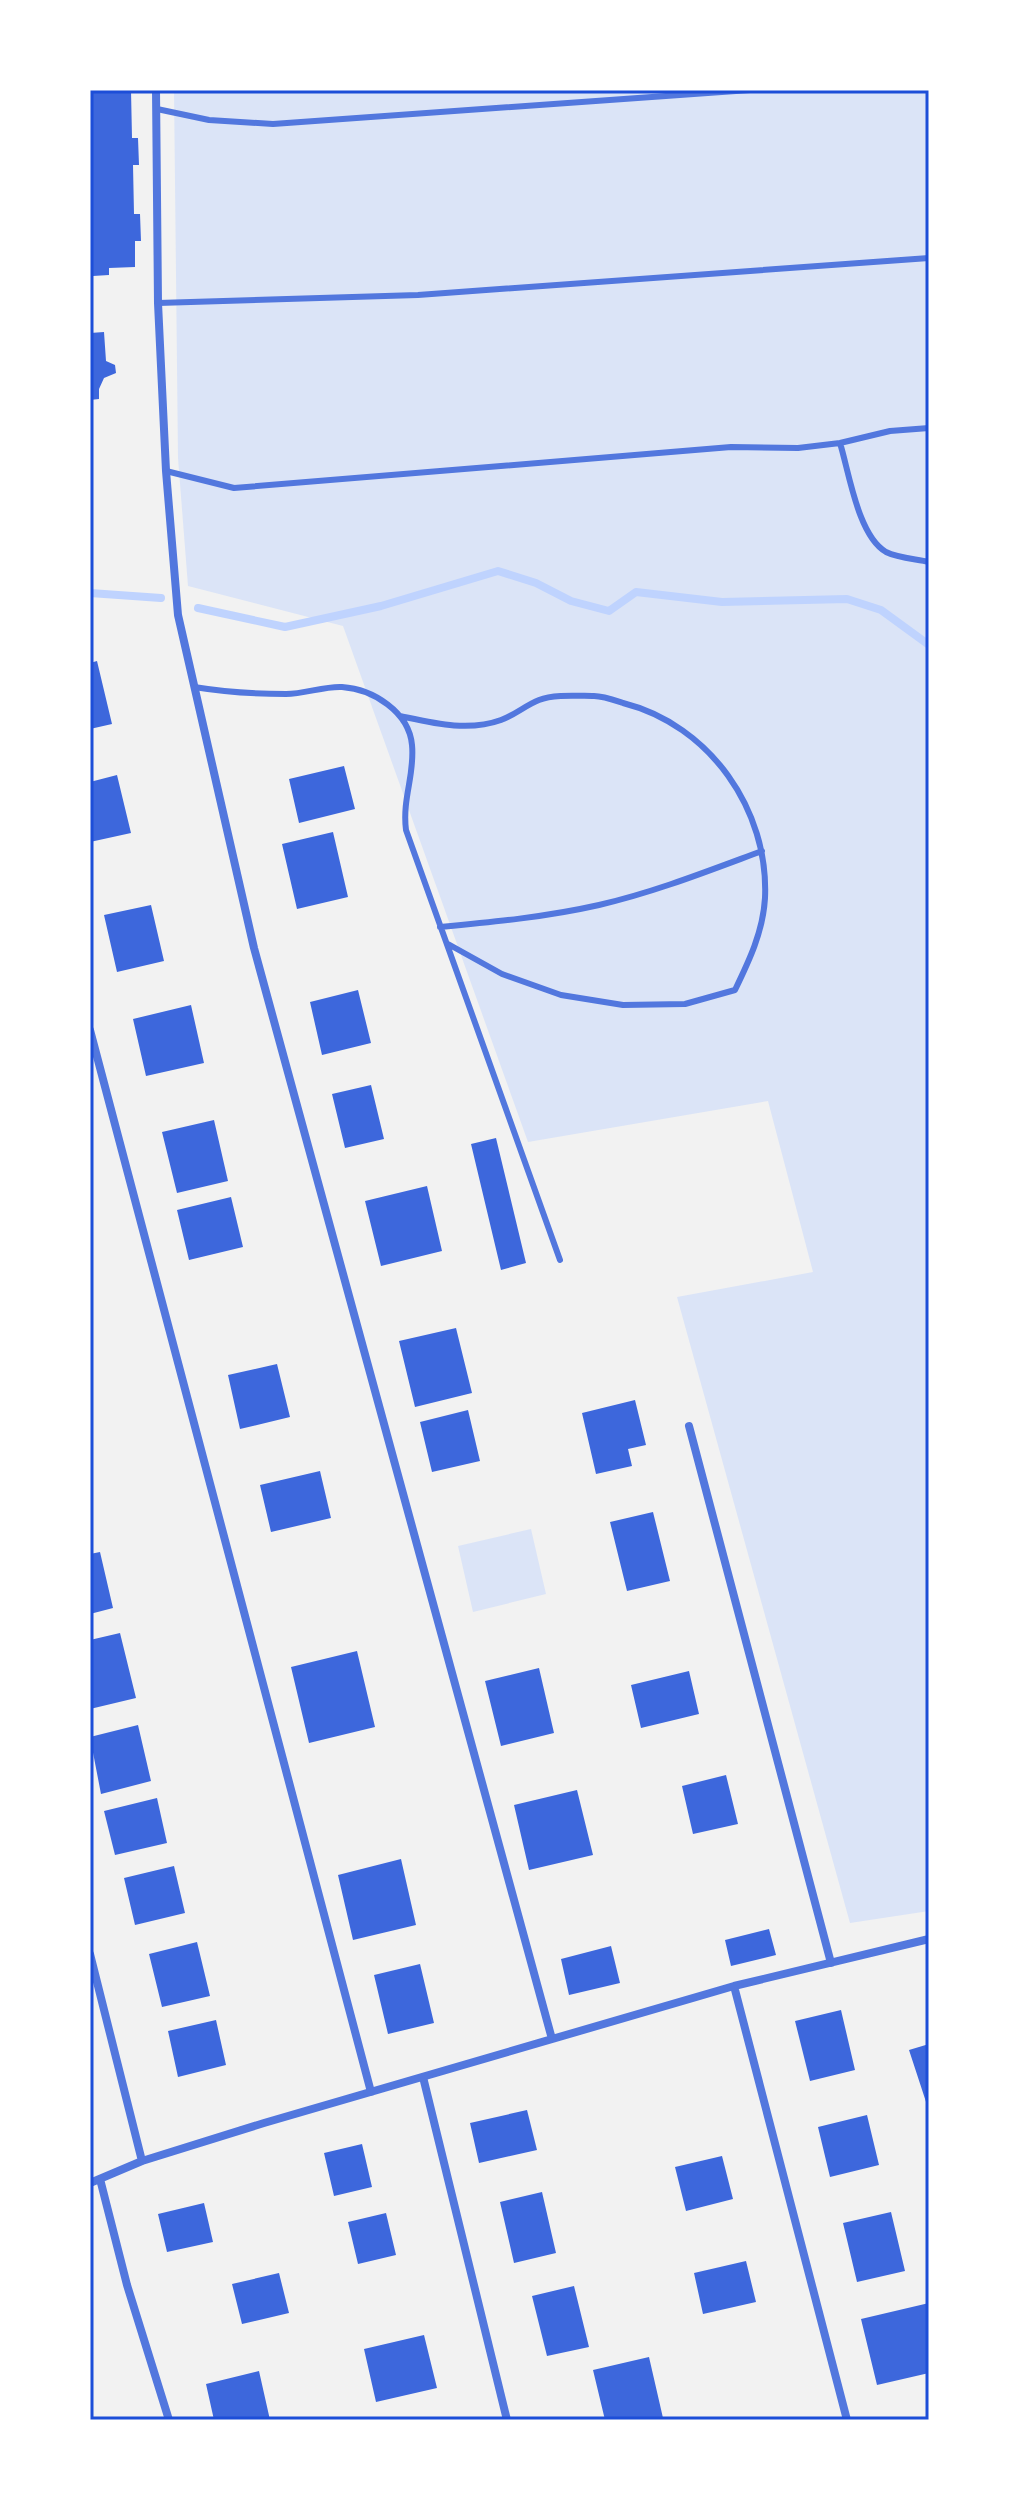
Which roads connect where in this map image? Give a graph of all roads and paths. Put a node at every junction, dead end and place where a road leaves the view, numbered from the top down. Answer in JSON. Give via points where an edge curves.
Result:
{"nodes":[{"id":1,"x":156,"y":90,"type":"edge"},
{"id":2,"x":750,"y":90,"type":"edge"},
{"id":3,"x":157,"y":109,"type":"junction"},
{"id":4,"x":929,"y":258,"type":"edge"},
{"id":5,"x":158,"y":303,"type":"junction"},
{"id":6,"x":929,"y":428,"type":"edge"},
{"id":7,"x":840,"y":443,"type":"junction"},
{"id":8,"x":166,"y":471,"type":"junction"},
{"id":9,"x":929,"y":562,"type":"edge"},
{"id":10,"x":194,"y":687,"type":"junction"},
{"id":11,"x":400,"y":716,"type":"junction"},
{"id":12,"x":762,"y":851,"type":"junction"},
{"id":13,"x":440,"y":927,"type":"junction"},
{"id":14,"x":448,"y":944,"type":"junction"},
{"id":15,"x":90,"y":1030,"type":"edge"},
{"id":16,"x":560,"y":1260,"type":"dead end"},
{"id":17,"x":689,"y":1426,"type":"dead end"},
{"id":18,"x":929,"y":1939,"type":"edge"},
{"id":19,"x":90,"y":1954,"type":"edge"},
{"id":20,"x":831,"y":1963,"type":"junction"},
{"id":21,"x":734,"y":1986,"type":"junction"},
{"id":22,"x":552,"y":2039,"type":"junction"},
{"id":23,"x":423,"y":2077,"type":"junction"},
{"id":24,"x":371,"y":2092,"type":"junction"},
{"id":25,"x":142,"y":2161,"type":"junction"},
{"id":26,"x":100,"y":2179,"type":"junction"},
{"id":27,"x":90,"y":2183,"type":"edge"},
{"id":28,"x":169,"y":2420,"type":"edge"},
{"id":29,"x":507,"y":2420,"type":"edge"},
{"id":30,"x":847,"y":2420,"type":"edge"}],
"edges":[{"from":1,"to":3,"type":"street"},
{"from":2,"to":3,"type":"lane","via":[[273,124],[209,120]]},
{"from":3,"to":5,"type":"street"},
{"from":4,"to":5,"type":"lane","via":[[418,295]]},
{"from":5,"to":8,"type":"street"},
{"from":6,"to":7,"type":"lane"},
{"from":7,"to":8,"type":"lane","via":[[731,447],[234,488]]},
{"from":7,"to":9,"type":"lane","via":[[873,541],[887,552]]},
{"from":8,"to":10,"type":"street","via":[[178,615]]},
{"from":10,"to":11,"type":"lane","via":[[239,694],[341,687],[376,696]]},
{"from":10,"to":22,"type":"street","via":[[254,948]]},
{"from":11,"to":12,"type":"lane","via":[[444,726],[476,726],[502,720],[542,699],[597,696],[644,708],[686,732],[721,765],[747,805]]},
{"from":11,"to":13,"type":"lane","via":[[412,742],[406,830]]},
{"from":12,"to":13,"type":"lane","via":[[599,905]]},
{"from":12,"to":14,"type":"lane","via":[[765,900],[756,947],[735,990],[685,1004],[623,1005],[561,995],[502,974]]},
{"from":13,"to":14,"type":"lane"},
{"from":14,"to":16,"type":"lane"},
{"from":15,"to":24,"type":"street"},
{"from":17,"to":20,"type":"street"},
{"from":18,"to":20,"type":"street"},
{"from":19,"to":25,"type":"street"},
{"from":20,"to":21,"type":"street"},
{"from":21,"to":22,"type":"street"},
{"from":21,"to":30,"type":"street"},
{"from":22,"to":23,"type":"street"},
{"from":23,"to":24,"type":"street"},
{"from":23,"to":29,"type":"street"},
{"from":24,"to":25,"type":"street"},
{"from":25,"to":26,"type":"street"},
{"from":26,"to":27,"type":"street"},
{"from":26,"to":28,"type":"street"}]}
